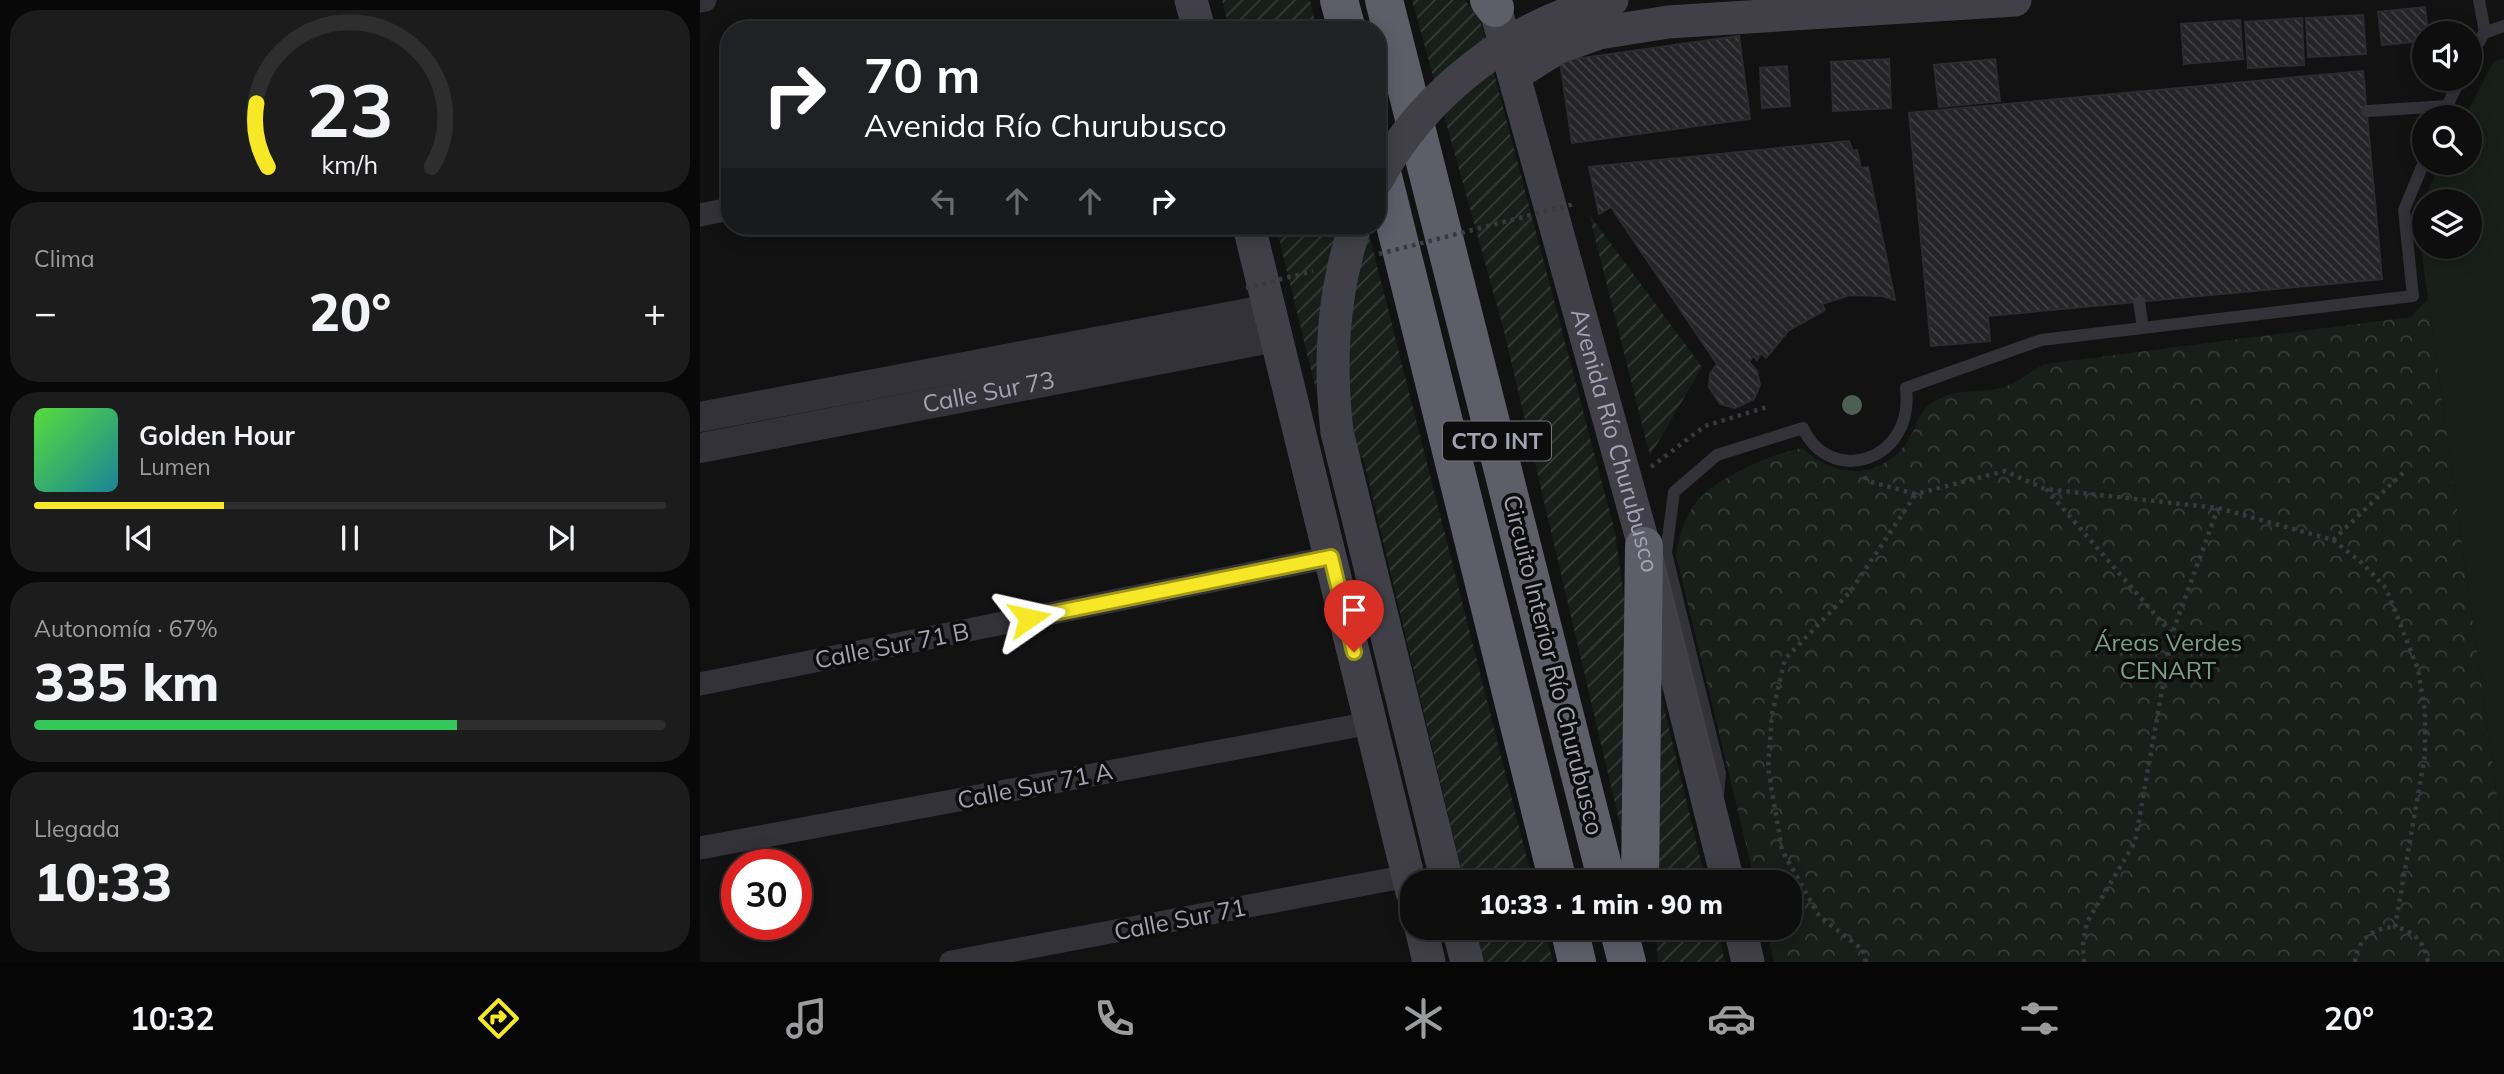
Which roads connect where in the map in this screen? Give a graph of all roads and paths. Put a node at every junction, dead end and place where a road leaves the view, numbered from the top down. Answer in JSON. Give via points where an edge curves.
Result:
{"nodes":[{"id":1,"x":1191,"y":0,"type":"edge"},
{"id":2,"x":1339,"y":0,"type":"edge"},
{"id":3,"x":1384,"y":0,"type":"edge"},
{"id":4,"x":1612,"y":0,"type":"edge"},
{"id":5,"x":2015,"y":0,"type":"edge"},
{"id":6,"x":2479,"y":0,"type":"edge"},
{"id":7,"x":1961,"y":2,"type":"edge"},
{"id":8,"x":1493,"y":3,"type":"edge"},
{"id":9,"x":1901,"y":5,"type":"edge"},
{"id":10,"x":1197,"y":21,"type":"edge"},
{"id":11,"x":1345,"y":21,"type":"edge"},
{"id":12,"x":2504,"y":26,"type":"edge"},
{"id":13,"x":2485,"y":32,"type":"junction"},
{"id":14,"x":2482,"y":37,"type":"edge"},
{"id":15,"x":1514,"y":75,"type":"junction"},
{"id":16,"x":2367,"y":111,"type":"dead end"},
{"id":17,"x":2412,"y":112,"type":"edge"},
{"id":18,"x":1386,"y":166,"type":"edge"},
{"id":19,"x":2419,"y":175,"type":"edge"},
{"id":20,"x":1386,"y":188,"type":"edge"},
{"id":21,"x":1574,"y":205,"type":"dead end"},
{"id":22,"x":721,"y":211,"type":"edge"},
{"id":23,"x":700,"y":215,"type":"edge"},
{"id":24,"x":1251,"y":235,"type":"edge"},
{"id":25,"x":1354,"y":235,"type":"edge"},
{"id":26,"x":1377,"y":255,"type":"dead end"},
{"id":27,"x":1324,"y":268,"type":"dead end"},
{"id":28,"x":2139,"y":302,"type":"dead end"},
{"id":29,"x":1264,"y":311,"type":"junction"},
{"id":30,"x":2143,"y":328,"type":"junction"},
{"id":31,"x":1767,"y":407,"type":"dead end"},
{"id":32,"x":700,"y":418,"type":"edge"},
{"id":33,"x":700,"y":448,"type":"edge"},
{"id":34,"x":1845,"y":460,"type":"junction"},
{"id":35,"x":1645,"y":468,"type":"dead end"},
{"id":36,"x":2405,"y":471,"type":"dead end"},
{"id":37,"x":2045,"y":489,"type":"junction"},
{"id":38,"x":1916,"y":494,"type":"junction"},
{"id":39,"x":2218,"y":508,"type":"junction"},
{"id":40,"x":2333,"y":540,"type":"junction"},
{"id":41,"x":1644,"y":546,"type":"junction"},
{"id":42,"x":1331,"y":557,"type":"junction"},
{"id":43,"x":2172,"y":634,"type":"junction"},
{"id":44,"x":700,"y":684,"type":"edge"},
{"id":45,"x":1371,"y":723,"type":"junction"},
{"id":46,"x":1714,"y":824,"type":"junction"},
{"id":47,"x":700,"y":848,"type":"edge"},
{"id":48,"x":1407,"y":870,"type":"edge"},
{"id":49,"x":1444,"y":870,"type":"edge"},
{"id":50,"x":1555,"y":870,"type":"edge"},
{"id":51,"x":1604,"y":870,"type":"edge"},
{"id":52,"x":1640,"y":870,"type":"edge"},
{"id":53,"x":1725,"y":870,"type":"edge"},
{"id":54,"x":1400,"y":886,"type":"edge"},
{"id":55,"x":2395,"y":927,"type":"junction"},
{"id":56,"x":1424,"y":940,"type":"edge"},
{"id":57,"x":1461,"y":940,"type":"edge"},
{"id":58,"x":1572,"y":940,"type":"edge"},
{"id":59,"x":1621,"y":940,"type":"edge"},
{"id":60,"x":1631,"y":940,"type":"edge"},
{"id":61,"x":1743,"y":940,"type":"edge"},
{"id":62,"x":951,"y":962,"type":"edge"},
{"id":63,"x":1429,"y":962,"type":"edge"},
{"id":64,"x":1467,"y":962,"type":"edge"},
{"id":65,"x":1577,"y":962,"type":"edge"},
{"id":66,"x":1627,"y":962,"type":"edge"},
{"id":67,"x":1748,"y":962,"type":"edge"},
{"id":68,"x":1866,"y":962,"type":"edge"},
{"id":69,"x":2084,"y":962,"type":"edge"},
{"id":70,"x":2355,"y":962,"type":"edge"},
{"id":71,"x":2428,"y":962,"type":"edge"}],
"edges":[{"from":1,"to":10,"type":"main road"},
{"from":2,"to":11,"type":"highway"},
{"from":3,"to":51,"type":"highway","name":"Circuito Interior Río Churubusco","number":"CTO INT"},
{"from":4,"to":18,"type":"main road","bridge":true,"via":[[1544,24],[1483,60],[1430,107]]},
{"from":5,"to":7,"type":"main road"},
{"from":6,"to":13,"type":"lane"},
{"from":7,"to":9,"type":"main road"},
{"from":8,"to":15,"type":"main road","name":"Avenida Río Churubusco"},
{"from":9,"to":15,"type":"main road","via":[[1668,22],[1599,33],[1557,48]]},
{"from":12,"to":13,"type":"lane"},
{"from":13,"to":14,"type":"lane"},
{"from":15,"to":41,"type":"main road","name":"Avenida Río Churubusco"},
{"from":16,"to":17,"type":"lane"},
{"from":19,"to":30,"type":"lane","via":[[2404,211],[2413,296]]},
{"from":20,"to":50,"type":"highway","name":"Circuito Interior Río Churubusco","number":"CTO INT"},
{"from":21,"to":26,"type":"path","bridge":true},
{"from":22,"to":23,"type":"street"},
{"from":24,"to":29,"type":"main road"},
{"from":25,"to":49,"type":"main road","bridge":true,"via":[[1344,261],[1333,330],[1338,432]]},
{"from":27,"to":29,"type":"path","bridge":true},
{"from":28,"to":30,"type":"lane"},
{"from":29,"to":32,"type":"street","name":"Calle Sur 73"},
{"from":29,"to":33,"type":"street","name":"Calle Sur 73"},
{"from":29,"to":42,"type":"main road"},
{"from":30,"to":34,"type":"lane","via":[[2041,340],[1906,388],[1907,419],[1891,445],[1876,455]]},
{"from":31,"to":35,"type":"path","via":[[1705,426],[1653,467]]},
{"from":34,"to":38,"type":"path","via":[[1871,482]]},
{"from":34,"to":46,"type":"lane","via":[[1816,447],[1802,428],[1717,455],[1674,492],[1666,552],[1720,773]]},
{"from":36,"to":40,"type":"path"},
{"from":37,"to":38,"type":"path","via":[[2005,471]]},
{"from":37,"to":39,"type":"path"},
{"from":37,"to":43,"type":"path"},
{"from":38,"to":68,"type":"path","via":[[1850,592],[1785,659],[1772,714],[1768,768],[1782,850],[1819,916],[1863,950]]},
{"from":39,"to":40,"type":"path"},
{"from":39,"to":43,"type":"path"},
{"from":40,"to":55,"type":"path","via":[[2386,588],[2418,669],[2425,712],[2425,755]]},
{"from":41,"to":46,"type":"main road","name":"Avenida Río Churubusco"},
{"from":41,"to":52,"type":"highway"},
{"from":42,"to":44,"type":"street","name":"Calle Sur 71 B"},
{"from":42,"to":45,"type":"main road"},
{"from":43,"to":69,"type":"path","via":[[2135,842],[2087,922]]},
{"from":45,"to":47,"type":"street","name":"Calle Sur 71 A"},
{"from":45,"to":48,"type":"main road"},
{"from":46,"to":53,"type":"main road","name":"Avenida Río Churubusco"},
{"from":54,"to":62,"type":"street","name":"Calle Sur 71"},
{"from":55,"to":70,"type":"path","via":[[2367,935]]},
{"from":55,"to":71,"type":"path","via":[[2421,942]]},
{"from":56,"to":63,"type":"main road"},
{"from":57,"to":64,"type":"main road"},
{"from":58,"to":65,"type":"highway"},
{"from":59,"to":66,"type":"highway"},
{"from":60,"to":66,"type":"highway"},
{"from":61,"to":67,"type":"main road"}]}
